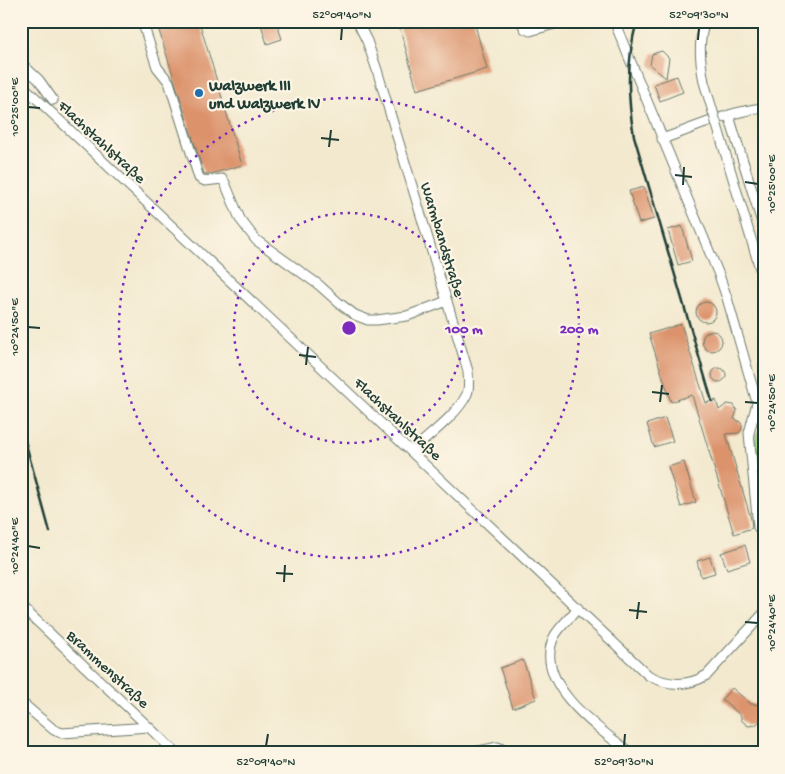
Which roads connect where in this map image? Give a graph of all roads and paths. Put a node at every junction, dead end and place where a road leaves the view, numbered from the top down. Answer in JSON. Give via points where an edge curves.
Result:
{"nodes":[{"id":1,"x":142,"y":21,"type":"edge"},
{"id":2,"x":357,"y":21,"type":"edge"},
{"id":3,"x":521,"y":21,"type":"edge"},
{"id":4,"x":565,"y":21,"type":"edge"},
{"id":5,"x":614,"y":21,"type":"edge"},
{"id":6,"x":705,"y":21,"type":"edge"},
{"id":7,"x":21,"y":62,"type":"edge"},
{"id":8,"x":21,"y":84,"type":"edge"},
{"id":9,"x":53,"y":100,"type":"dead end"},
{"id":10,"x":764,"y":108,"type":"edge"},
{"id":11,"x":730,"y":116,"type":"junction"},
{"id":12,"x":662,"y":139,"type":"junction"},
{"id":13,"x":764,"y":229,"type":"edge"},
{"id":14,"x":764,"y":282,"type":"edge"},
{"id":15,"x":447,"y":301,"type":"junction"},
{"id":16,"x":764,"y":365,"type":"edge"},
{"id":17,"x":764,"y":372,"type":"edge"},
{"id":18,"x":757,"y":403,"type":"junction"},
{"id":19,"x":764,"y":428,"type":"edge"},
{"id":20,"x":412,"y":451,"type":"junction"},
{"id":21,"x":764,"y":535,"type":"edge"},
{"id":22,"x":21,"y":606,"type":"edge"},
{"id":23,"x":578,"y":608,"type":"junction"},
{"id":24,"x":764,"y":613,"type":"edge"},
{"id":25,"x":21,"y":702,"type":"edge"},
{"id":26,"x":149,"y":727,"type":"junction"},
{"id":27,"x":176,"y":753,"type":"edge"},
{"id":28,"x":469,"y":753,"type":"edge"},
{"id":29,"x":511,"y":753,"type":"edge"},
{"id":30,"x":630,"y":753,"type":"edge"}],
"edges":[{"from":1,"to":15,"type":"lane","via":[[157,66],[169,82],[200,178],[204,181],[222,179],[226,183],[240,219],[256,240],[319,284],[355,315],[368,320],[407,316]]},
{"from":2,"to":15,"type":"lane","name":"Warmbandstraße","via":[[377,70]]},
{"from":3,"to":4,"type":"lane","via":[[530,31]]},
{"from":5,"to":12,"type":"lane"},
{"from":6,"to":14,"type":"lane","bridge":true,"via":[[701,41],[704,82]]},
{"from":7,"to":9,"type":"lane"},
{"from":8,"to":20,"type":"lane","name":"Flachstahlstraße"},
{"from":10,"to":11,"type":"lane"},
{"from":11,"to":12,"type":"lane"},
{"from":11,"to":13,"type":"lane"},
{"from":12,"to":18,"type":"lane","via":[[727,298]]},
{"from":15,"to":20,"type":"lane","name":"Warmbandstraße","via":[[468,371],[467,393],[450,416]]},
{"from":16,"to":17,"type":"lane"},
{"from":18,"to":19,"type":"lane"},
{"from":18,"to":21,"type":"lane","via":[[749,433],[758,526]]},
{"from":20,"to":23,"type":"lane","name":"Flachstahlstraße"},
{"from":22,"to":26,"type":"lane","name":"Brammenstraße"},
{"from":23,"to":24,"type":"lane","name":"Flachstahlstraße","via":[[648,675],[670,684],[692,682],[707,675]]},
{"from":23,"to":30,"type":"lane","via":[[554,637],[550,668],[557,684],[592,724]]},
{"from":25,"to":26,"type":"lane","via":[[54,730],[62,732]]},
{"from":26,"to":27,"type":"lane","name":"Brammenstraße"},
{"from":28,"to":29,"type":"lane","via":[[498,747]]}]}
